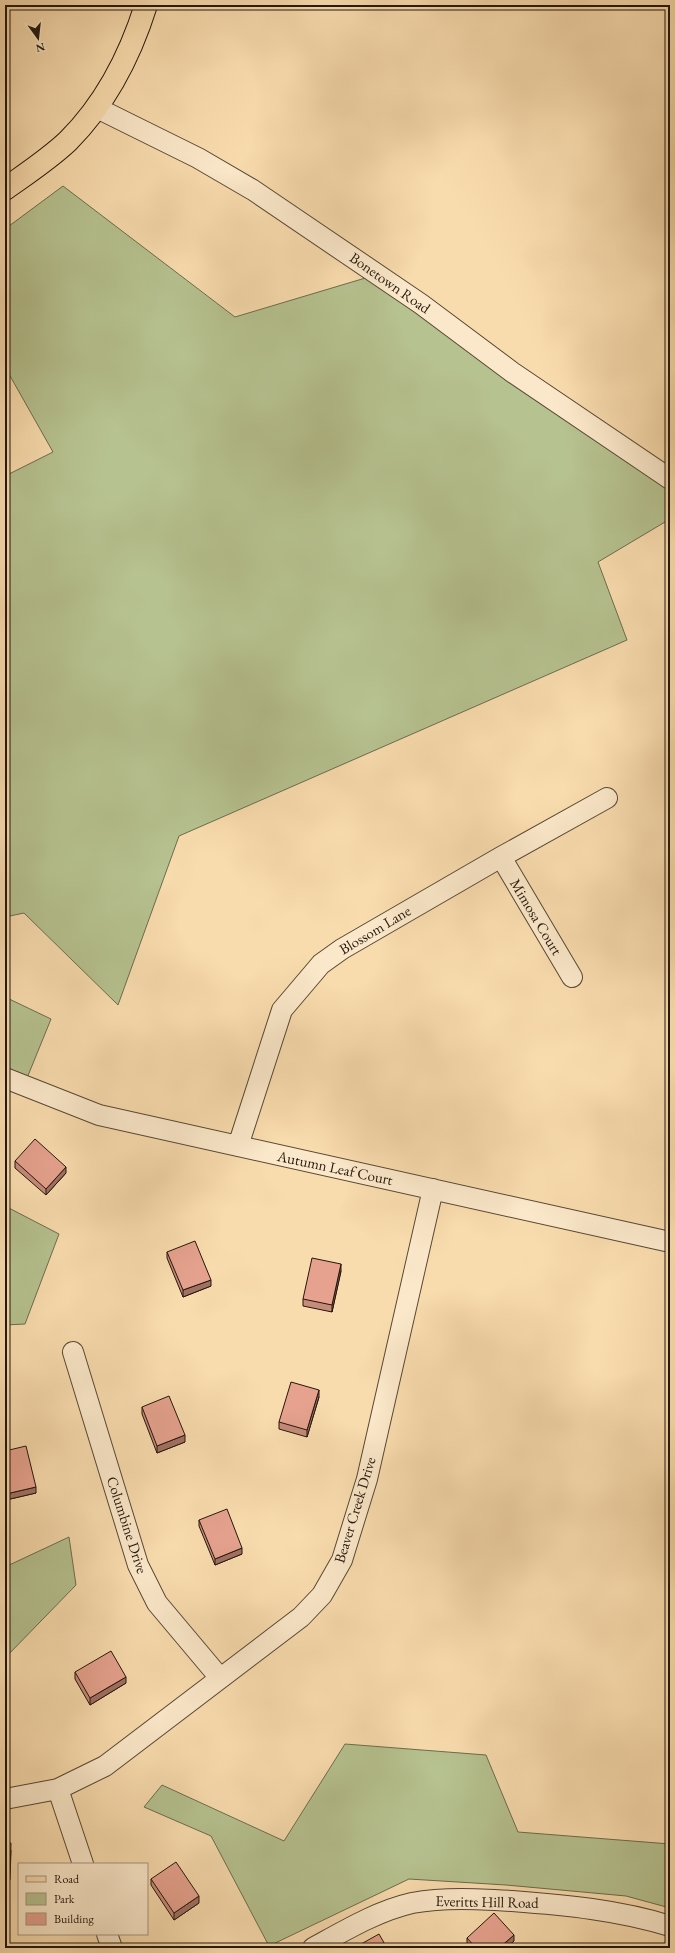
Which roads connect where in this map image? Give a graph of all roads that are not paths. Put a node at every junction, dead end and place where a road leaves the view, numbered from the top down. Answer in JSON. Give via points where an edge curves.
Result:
{"nodes":[{"id":1,"x":146,"y":5,"type":"edge"},
{"id":2,"x":97,"y":108,"type":"junction"},
{"id":3,"x":5,"y":189,"type":"edge"},
{"id":4,"x":670,"y":479,"type":"edge"},
{"id":5,"x":607,"y":798,"type":"dead end"},
{"id":6,"x":500,"y":856,"type":"junction"},
{"id":7,"x":572,"y":977,"type":"dead end"},
{"id":8,"x":5,"y":1078,"type":"edge"},
{"id":9,"x":238,"y":1146,"type":"junction"},
{"id":10,"x":434,"y":1189,"type":"junction"},
{"id":11,"x":670,"y":1242,"type":"edge"},
{"id":12,"x":73,"y":1352,"type":"dead end"},
{"id":13,"x":220,"y":1678,"type":"junction"},
{"id":14,"x":58,"y":1790,"type":"junction"},
{"id":15,"x":5,"y":1799,"type":"edge"},
{"id":16,"x":83,"y":1863,"type":"edge"},
{"id":17,"x":670,"y":1926,"type":"edge"},
{"id":18,"x":107,"y":1935,"type":"edge"},
{"id":19,"x":112,"y":1948,"type":"edge"},
{"id":20,"x":313,"y":1948,"type":"edge"}],
"edges":[{"from":1,"to":2,"type":"main road","via":[[126,56]]},
{"from":2,"to":3,"type":"main road","via":[[67,142]]},
{"from":2,"to":4,"type":"street","name":"Bonetown Road","via":[[198,158],[253,190],[421,304],[512,372]]},
{"from":5,"to":6,"type":"street","name":"Blossom Lane"},
{"from":6,"to":7,"type":"street","name":"Mimosa Court"},
{"from":6,"to":9,"type":"street","name":"Blossom Lane","via":[[321,964],[282,1010]]},
{"from":8,"to":9,"type":"street","name":"Autumn Leaf Court","via":[[99,1115]]},
{"from":9,"to":10,"type":"street","name":"Autumn Leaf Court"},
{"from":10,"to":11,"type":"street","name":"Autumn Leaf Court"},
{"from":10,"to":13,"type":"street","name":"Beaver Creek Drive","via":[[366,1479],[342,1560],[322,1595],[301,1617]]},
{"from":12,"to":13,"type":"street","name":"Columbine Drive","via":[[138,1565],[157,1603]]},
{"from":13,"to":14,"type":"street","name":"Beaver Creek Drive","via":[[105,1766]]},
{"from":14,"to":15,"type":"street","name":"Beaver Creek Drive"},
{"from":14,"to":16,"type":"street"},
{"from":17,"to":20,"type":"street","name":"Everitts Hill Road","via":[[626,1914],[570,1906],[444,1898],[410,1904],[378,1915]]},
{"from":18,"to":19,"type":"street"}]}
